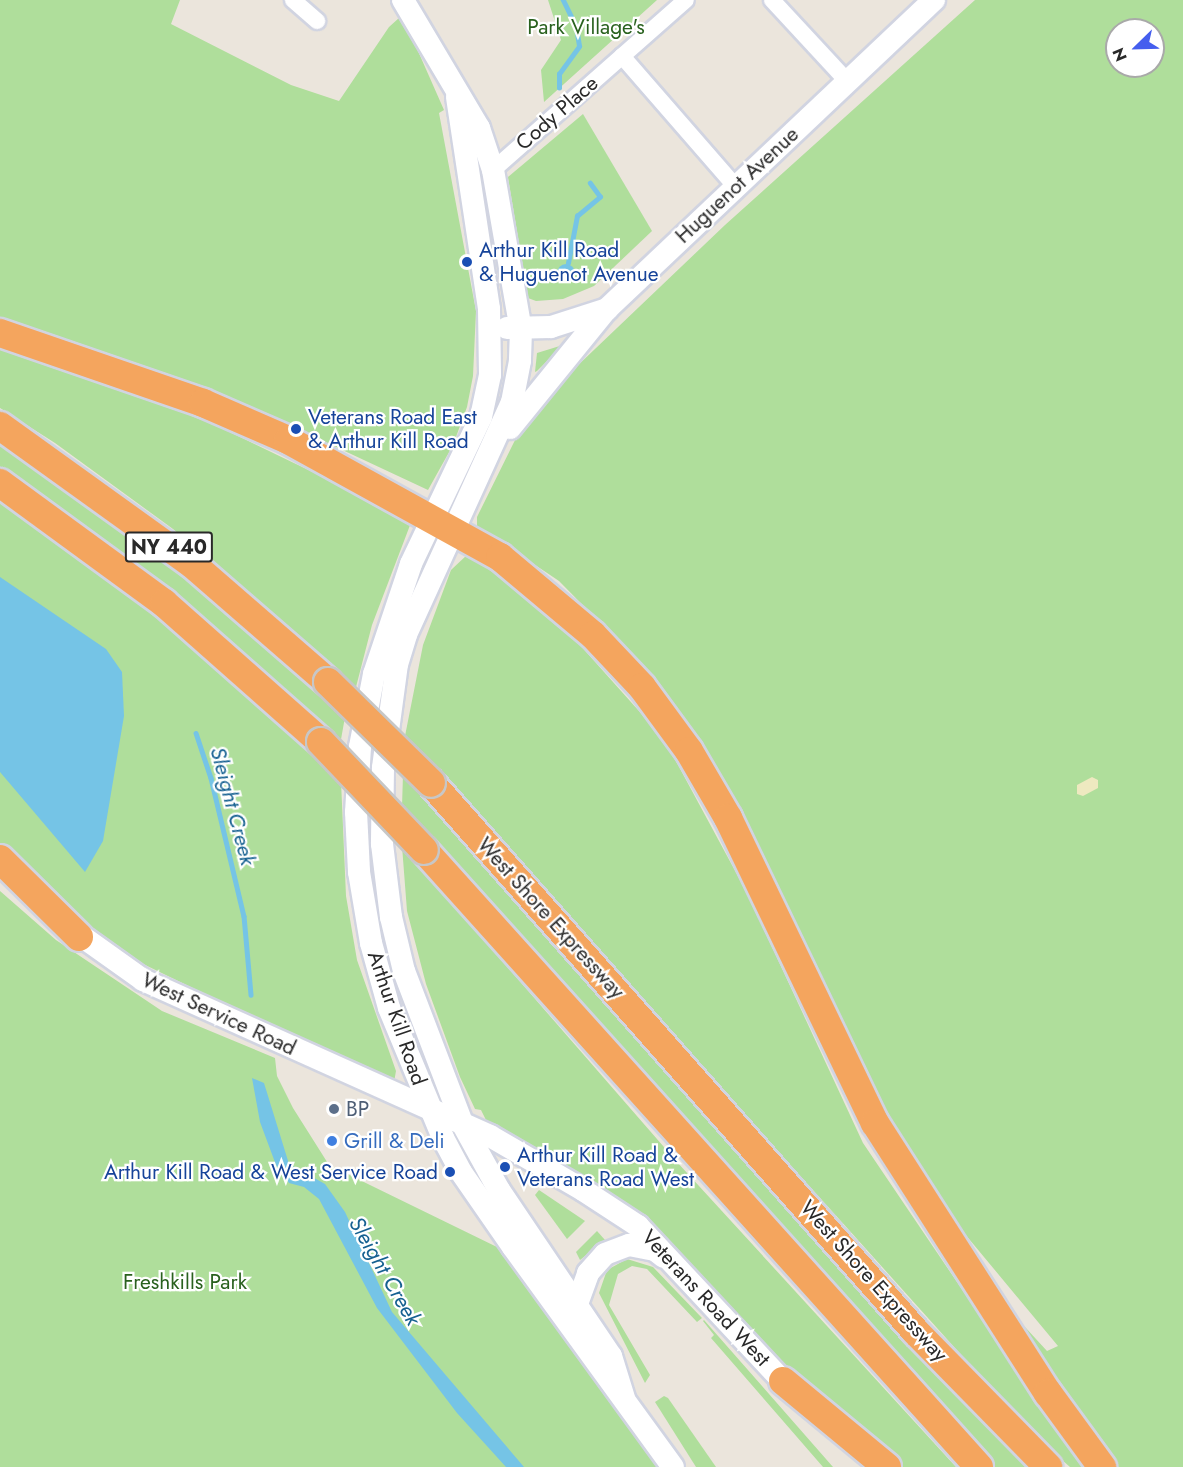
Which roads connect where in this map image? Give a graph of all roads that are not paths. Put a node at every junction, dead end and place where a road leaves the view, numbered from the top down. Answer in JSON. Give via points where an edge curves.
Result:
{"nodes":[{"id":1,"x":403,"y":0,"type":"edge"},
{"id":2,"x":686,"y":0,"type":"edge"},
{"id":3,"x":772,"y":0,"type":"edge"},
{"id":4,"x":934,"y":0,"type":"edge"},
{"id":5,"x":295,"y":1,"type":"edge"},
{"id":6,"x":317,"y":21,"type":"dead end"},
{"id":7,"x":622,"y":57,"type":"junction"},
{"id":8,"x":848,"y":82,"type":"junction"},
{"id":9,"x":457,"y":94,"type":"junction"},
{"id":10,"x":493,"y":170,"type":"junction"},
{"id":11,"x":735,"y":186,"type":"junction"},
{"id":12,"x":607,"y":309,"type":"junction"},
{"id":13,"x":490,"y":326,"type":"junction"},
{"id":14,"x":521,"y":330,"type":"junction"},
{"id":15,"x":0,"y":333,"type":"edge"},
{"id":16,"x":0,"y":426,"type":"edge"},
{"id":17,"x":494,"y":448,"type":"junction"},
{"id":18,"x":0,"y":483,"type":"edge"},
{"id":19,"x":443,"y":525,"type":"junction"},
{"id":20,"x":0,"y":859,"type":"edge"},
{"id":21,"x":0,"y":865,"type":"edge"},
{"id":22,"x":79,"y":937,"type":"junction"},
{"id":23,"x":430,"y":1109,"type":"junction"},
{"id":24,"x":462,"y":1123,"type":"junction"},
{"id":25,"x":687,"y":1275,"type":"junction"},
{"id":26,"x":577,"y":1304,"type":"junction"},
{"id":27,"x":783,"y":1381,"type":"junction"},
{"id":28,"x":624,"y":1398,"type":"junction"},
{"id":29,"x":673,"y":1467,"type":"edge"},
{"id":30,"x":865,"y":1467,"type":"edge"},
{"id":31,"x":887,"y":1467,"type":"edge"},
{"id":32,"x":979,"y":1467,"type":"edge"},
{"id":33,"x":1048,"y":1467,"type":"edge"},
{"id":34,"x":1102,"y":1467,"type":"edge"}],
"edges":[{"from":1,"to":9,"type":"street"},
{"from":2,"to":7,"type":"street","name":"Cody Place"},
{"from":3,"to":8,"type":"street"},
{"from":4,"to":8,"type":"street","name":"Huguenot Avenue"},
{"from":5,"to":6,"type":"street"},
{"from":7,"to":10,"type":"street","name":"Cody Place"},
{"from":7,"to":11,"type":"street"},
{"from":8,"to":11,"type":"street","name":"Huguenot Avenue"},
{"from":9,"to":10,"type":"street","via":[[479,128]]},
{"from":9,"to":13,"type":"street"},
{"from":10,"to":14,"type":"street"},
{"from":11,"to":12,"type":"street","name":"Huguenot Avenue"},
{"from":12,"to":14,"type":"street","name":"Huguenot Avenue","via":[[574,322]]},
{"from":12,"to":17,"type":"street"},
{"from":13,"to":14,"type":"street","name":"Huguenot Avenue"},
{"from":13,"to":19,"type":"street","via":[[490,375],[481,417]]},
{"from":14,"to":17,"type":"street","via":[[512,402]]},
{"from":15,"to":19,"type":"highway","via":[[203,403],[288,440]]},
{"from":16,"to":33,"type":"highway","name":"West Shore Expressway","number":"NY 440","bridge":true,"via":[[191,563],[328,682],[431,783],[916,1332]]},
{"from":17,"to":19,"type":"street"},
{"from":18,"to":32,"type":"highway","number":"NY 440","bridge":true,"via":[[164,603],[321,742],[424,850]]},
{"from":19,"to":23,"type":"street","name":"Arthur Kill Road","via":[[396,604],[374,674],[360,747],[356,812],[359,872],[371,943],[389,1008]]},
{"from":19,"to":24,"type":"street","name":"Arthur Kill Road","via":[[397,664],[383,768],[382,844],[391,917],[404,971]]},
{"from":19,"to":34,"type":"highway","via":[[500,557],[550,595],[642,687],[689,751],[728,818],[875,1123],[1048,1394]]},
{"from":20,"to":22,"type":"highway"},
{"from":21,"to":22,"type":"street","name":"West Service Road"},
{"from":22,"to":23,"type":"street","name":"West Service Road","via":[[143,980],[206,1011]]},
{"from":23,"to":24,"type":"street","name":"West Service Road"},
{"from":23,"to":28,"type":"street","name":"Arthur Kill Road","via":[[468,1182]]},
{"from":24,"to":25,"type":"street","name":"Veterans Road West","via":[[522,1152],[638,1226]]},
{"from":24,"to":26,"type":"street","name":"Arthur Kill Road","via":[[499,1190]]},
{"from":25,"to":26,"type":"street","via":[[655,1250],[629,1245],[605,1254],[594,1266]]},
{"from":25,"to":27,"type":"street","name":"Veterans Road West"},
{"from":26,"to":28,"type":"street","name":"Arthur Kill Road","via":[[611,1356]]},
{"from":27,"to":30,"type":"street","name":"Veterans Road West"},
{"from":27,"to":31,"type":"highway"},
{"from":28,"to":29,"type":"street","name":"Arthur Kill Road"}]}
